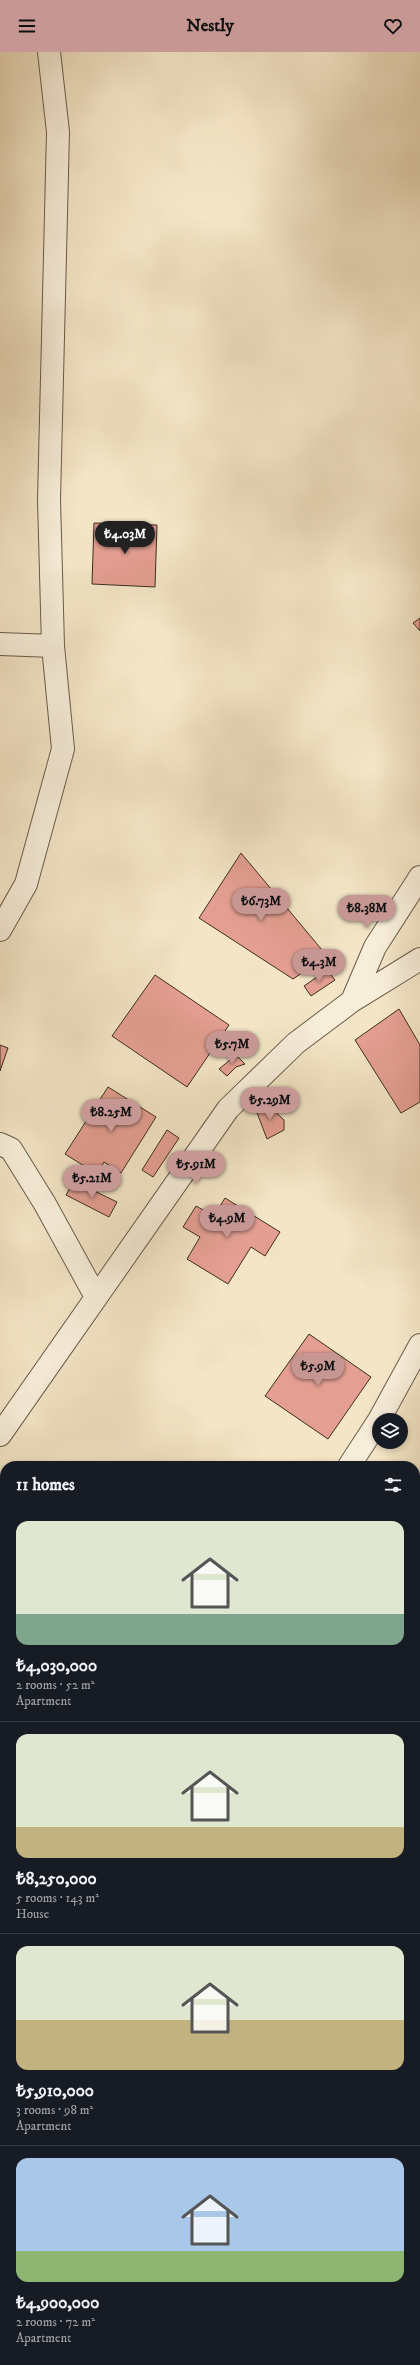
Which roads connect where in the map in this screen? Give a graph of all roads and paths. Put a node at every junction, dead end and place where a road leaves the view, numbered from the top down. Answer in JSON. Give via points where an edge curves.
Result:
{"nodes":[{"id":1,"x":49,"y":52,"type":"edge"},
{"id":2,"x":0,"y":644,"type":"edge"},
{"id":3,"x":53,"y":646,"type":"junction"},
{"id":4,"x":420,"y":877,"type":"edge"},
{"id":5,"x":0,"y":930,"type":"edge"},
{"id":6,"x":420,"y":959,"type":"edge"},
{"id":7,"x":352,"y":1002,"type":"junction"},
{"id":8,"x":0,"y":1144,"type":"edge"},
{"id":9,"x":96,"y":1297,"type":"junction"},
{"id":10,"x":420,"y":1345,"type":"edge"},
{"id":11,"x":383,"y":1413,"type":"edge"},
{"id":12,"x":372,"y":1431,"type":"edge"},
{"id":13,"x":0,"y":1435,"type":"edge"},
{"id":14,"x":352,"y":1461,"type":"edge"}],
"edges":[{"from":1,"to":3,"type":"street","via":[[58,132],[49,500]]},
{"from":2,"to":3,"type":"street"},
{"from":3,"to":5,"type":"street","via":[[63,750],[26,884]]},
{"from":4,"to":7,"type":"street","via":[[375,947]]},
{"from":6,"to":7,"type":"street"},
{"from":7,"to":9,"type":"street","via":[[296,1043],[228,1109]]},
{"from":8,"to":9,"type":"street","via":[[10,1149],[45,1204]]},
{"from":9,"to":13,"type":"street"},
{"from":10,"to":11,"type":"street"},
{"from":12,"to":14,"type":"street"}]}
